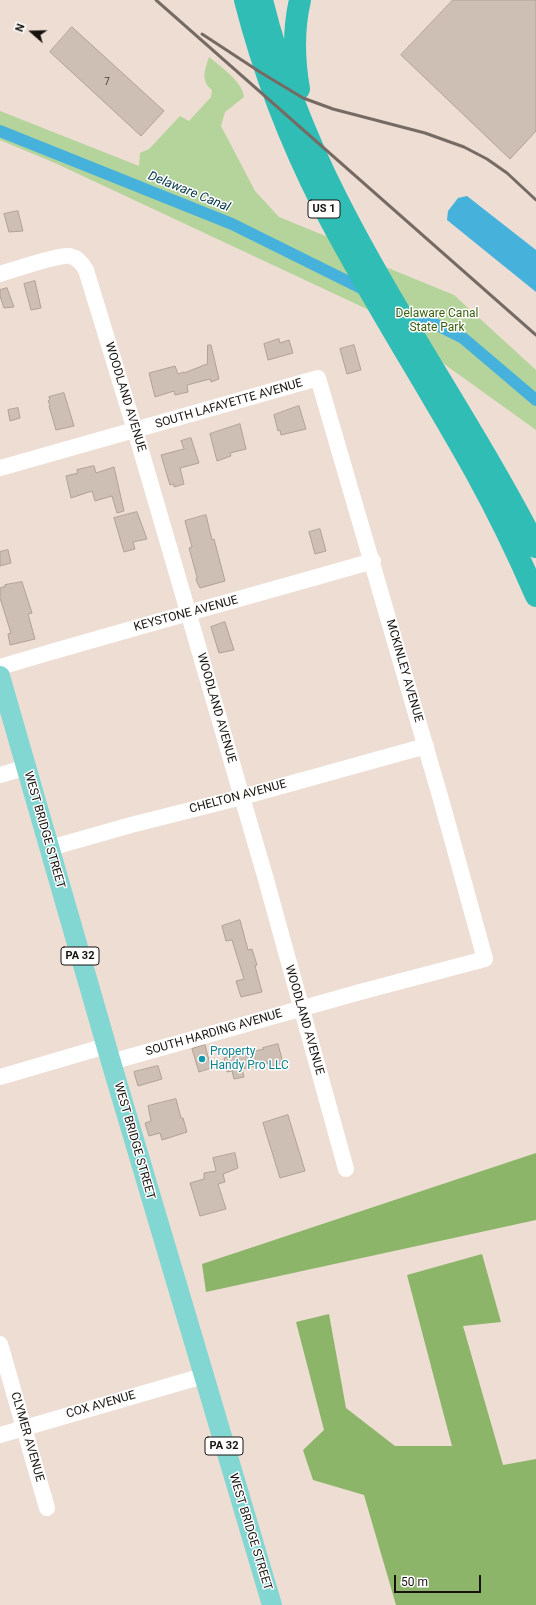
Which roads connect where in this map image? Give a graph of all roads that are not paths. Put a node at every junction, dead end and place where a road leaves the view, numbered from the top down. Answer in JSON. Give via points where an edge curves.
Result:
{"nodes":[{"id":1,"x":240,"y":0,"type":"edge"},
{"id":2,"x":245,"y":0,"type":"edge"},
{"id":3,"x":262,"y":0,"type":"edge"},
{"id":4,"x":300,"y":0,"type":"edge"},
{"id":5,"x":254,"y":31,"type":"junction"},
{"id":6,"x":278,"y":53,"type":"junction"},
{"id":7,"x":0,"y":274,"type":"edge"},
{"id":8,"x":412,"y":348,"type":"junction"},
{"id":9,"x":318,"y":378,"type":"joint"},
{"id":10,"x":135,"y":430,"type":"junction"},
{"id":11,"x":0,"y":468,"type":"edge"},
{"id":12,"x":536,"y":548,"type":"edge"},
{"id":13,"x":373,"y":561,"type":"junction"},
{"id":14,"x":536,"y":596,"type":"edge"},
{"id":15,"x":188,"y":614,"type":"junction"},
{"id":16,"x":0,"y":667,"type":"edge"},
{"id":17,"x":0,"y":676,"type":"edge"},
{"id":18,"x":426,"y":746,"type":"junction"},
{"id":19,"x":27,"y":767,"type":"junction"},
{"id":20,"x":0,"y":775,"type":"edge"},
{"id":21,"x":242,"y":797,"type":"junction"},
{"id":22,"x":50,"y":848,"type":"junction"},
{"id":23,"x":480,"y":961,"type":"joint"},
{"id":24,"x":301,"y":1009,"type":"junction"},
{"id":25,"x":108,"y":1054,"type":"junction"},
{"id":26,"x":0,"y":1077,"type":"edge"},
{"id":27,"x":346,"y":1170,"type":"dead end"},
{"id":28,"x":0,"y":1344,"type":"edge"},
{"id":29,"x":203,"y":1376,"type":"junction"},
{"id":30,"x":24,"y":1428,"type":"junction"},
{"id":31,"x":0,"y":1435,"type":"edge"},
{"id":32,"x":47,"y":1508,"type":"dead end"},
{"id":33,"x":272,"y":1605,"type":"edge"}],
"edges":[{"from":1,"to":5,"type":"highway"},
{"from":2,"to":5,"type":"highway","number":"US 1"},
{"from":3,"to":6,"type":"highway","number":"US 1"},
{"from":4,"to":6,"type":"highway","via":[[295,28]]},
{"from":5,"to":6,"type":"highway","number":"US 1"},
{"from":6,"to":8,"type":"highway","number":"US 1","via":[[299,88],[309,140]]},
{"from":6,"to":8,"type":"highway","number":"US 1","via":[[284,118],[316,193],[356,268]]},
{"from":7,"to":10,"type":"street","name":"WOODLAND AVENUE","via":[[64,256],[76,258],[82,263]]},
{"from":8,"to":12,"type":"highway","number":"US 1","via":[[491,465]]},
{"from":8,"to":14,"type":"highway","number":"US 1","via":[[505,529]]},
{"from":9,"to":10,"type":"street","name":"SOUTH LAFAYETTE AVENUE"},
{"from":9,"to":13,"type":"street","name":"MCKINLEY AVENUE"},
{"from":10,"to":11,"type":"street","name":"SOUTH LAFAYETTE AVENUE"},
{"from":10,"to":15,"type":"street","name":"WOODLAND AVENUE"},
{"from":13,"to":15,"type":"street","name":"KEYSTONE AVENUE"},
{"from":13,"to":18,"type":"street","name":"MCKINLEY AVENUE"},
{"from":15,"to":16,"type":"street","name":"KEYSTONE AVENUE","via":[[91,639]]},
{"from":15,"to":21,"type":"street","name":"WOODLAND AVENUE"},
{"from":17,"to":19,"type":"main road","name":"WEST BRIDGE STREET","number":"PA 32"},
{"from":18,"to":21,"type":"street","name":"CHELTON AVENUE"},
{"from":18,"to":23,"type":"street","name":"MCKINLEY AVENUE","via":[[485,959]]},
{"from":19,"to":20,"type":"street"},
{"from":19,"to":22,"type":"main road","name":"WEST BRIDGE STREET","number":"PA 32"},
{"from":21,"to":22,"type":"street","name":"CHELTON AVENUE"},
{"from":21,"to":24,"type":"street","name":"WOODLAND AVENUE"},
{"from":22,"to":25,"type":"main road","name":"WEST BRIDGE STREET","number":"PA 32"},
{"from":23,"to":24,"type":"street","name":"SOUTH HARDING AVENUE"},
{"from":24,"to":25,"type":"street","name":"SOUTH HARDING AVENUE"},
{"from":24,"to":27,"type":"street","name":"WOODLAND AVENUE"},
{"from":25,"to":26,"type":"street","name":"SOUTH HARDING AVENUE"},
{"from":25,"to":29,"type":"main road","name":"WEST BRIDGE STREET","number":"PA 32"},
{"from":28,"to":30,"type":"street","name":"CLYMER AVENUE"},
{"from":29,"to":30,"type":"street","name":"COX AVENUE"},
{"from":29,"to":33,"type":"main road","name":"WEST BRIDGE STREET","number":"PA 32"},
{"from":30,"to":31,"type":"street","name":"COX AVENUE"},
{"from":30,"to":32,"type":"street","name":"CLYMER AVENUE"}]}
